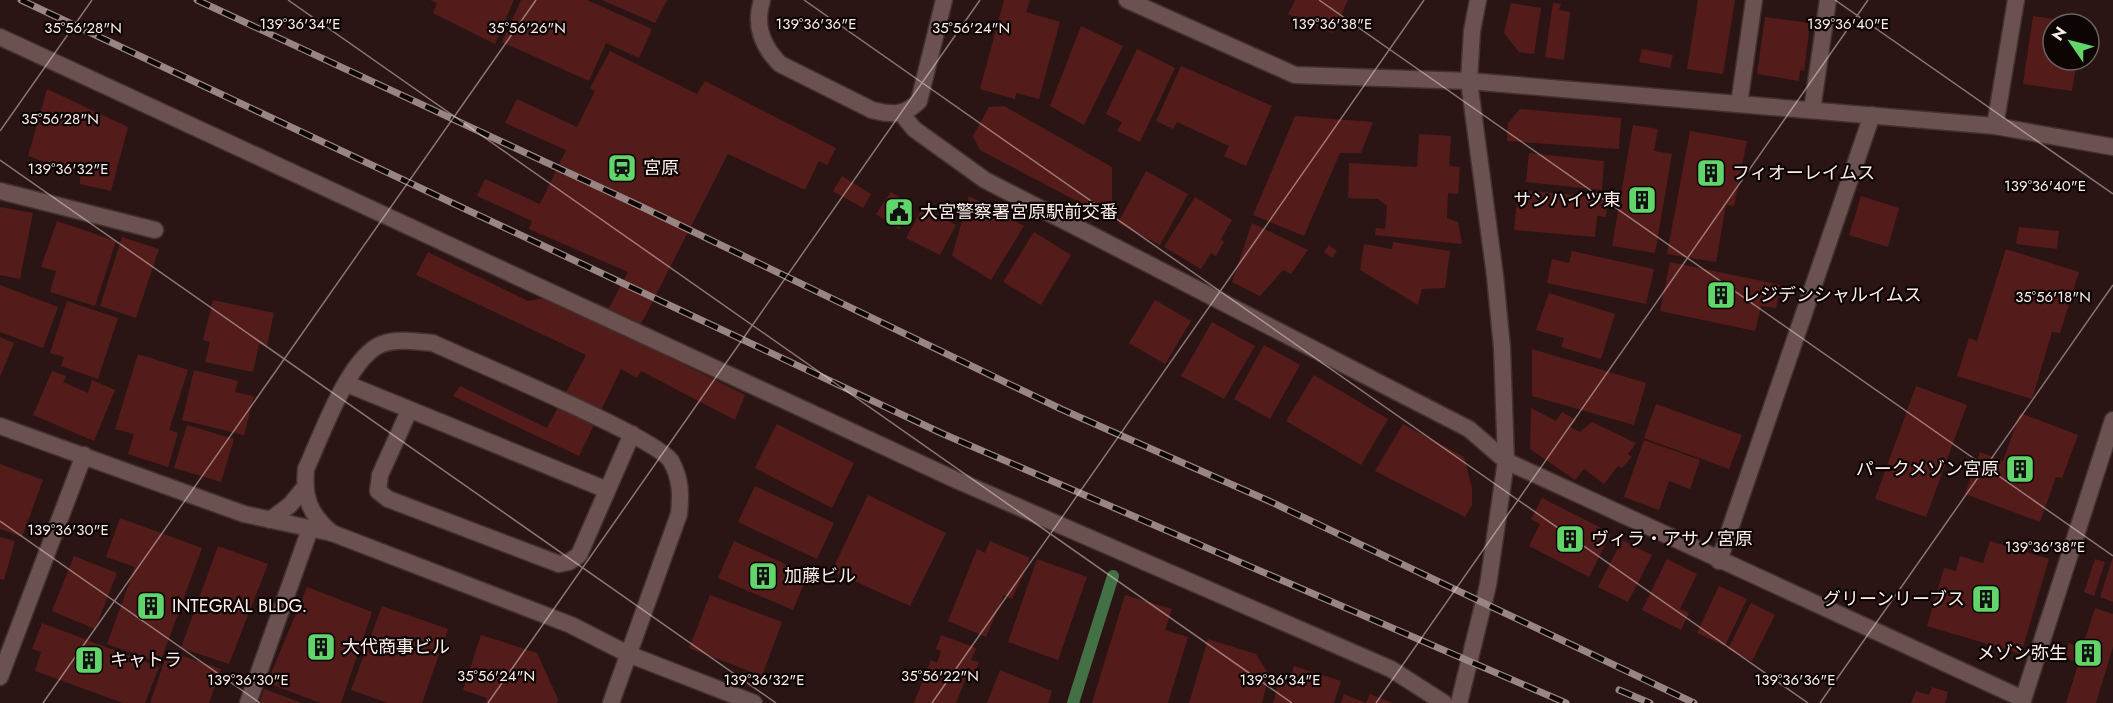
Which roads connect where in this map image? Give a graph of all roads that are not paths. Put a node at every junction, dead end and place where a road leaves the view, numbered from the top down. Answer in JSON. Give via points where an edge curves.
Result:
{"nodes":[{"id":1,"x":762,"y":0,"type":"edge"},
{"id":2,"x":944,"y":0,"type":"edge"},
{"id":3,"x":1127,"y":0,"type":"edge"},
{"id":4,"x":1478,"y":0,"type":"edge"},
{"id":5,"x":1754,"y":0,"type":"edge"},
{"id":6,"x":1828,"y":0,"type":"edge"},
{"id":7,"x":2016,"y":0,"type":"edge"},
{"id":8,"x":0,"y":37,"type":"edge"},
{"id":9,"x":1468,"y":81,"type":"junction"},
{"id":10,"x":1739,"y":104,"type":"junction"},
{"id":11,"x":1812,"y":110,"type":"junction"},
{"id":12,"x":901,"y":113,"type":"junction"},
{"id":13,"x":1872,"y":116,"type":"junction"},
{"id":14,"x":1995,"y":126,"type":"junction"},
{"id":15,"x":2113,"y":147,"type":"edge"},
{"id":16,"x":0,"y":191,"type":"edge"},
{"id":17,"x":155,"y":230,"type":"dead end"},
{"id":18,"x":347,"y":384,"type":"junction"},
{"id":19,"x":409,"y":411,"type":"junction"},
{"id":20,"x":2113,"y":420,"type":"edge"},
{"id":21,"x":0,"y":426,"type":"edge"},
{"id":22,"x":632,"y":434,"type":"junction"},
{"id":23,"x":84,"y":456,"type":"junction"},
{"id":24,"x":1506,"y":461,"type":"junction"},
{"id":25,"x":304,"y":488,"type":"junction"},
{"id":26,"x":607,"y":490,"type":"junction"},
{"id":27,"x":270,"y":520,"type":"junction"},
{"id":28,"x":310,"y":529,"type":"junction"},
{"id":29,"x":332,"y":533,"type":"junction"},
{"id":30,"x":1719,"y":561,"type":"junction"},
{"id":31,"x":628,"y":654,"type":"junction"},
{"id":32,"x":0,"y":677,"type":"edge"},
{"id":33,"x":2022,"y":701,"type":"edge"},
{"id":34,"x":248,"y":703,"type":"edge"},
{"id":35,"x":611,"y":703,"type":"edge"},
{"id":36,"x":754,"y":703,"type":"edge"},
{"id":37,"x":1444,"y":703,"type":"edge"},
{"id":38,"x":1459,"y":703,"type":"edge"}],
"edges":[{"from":1,"to":12,"type":"street","via":[[758,24],[770,54],[780,64],[872,110]]},
{"from":2,"to":12,"type":"street","via":[[923,91],[919,101]]},
{"from":3,"to":9,"type":"street","via":[[1295,75]]},
{"from":4,"to":9,"type":"street"},
{"from":5,"to":10,"type":"street"},
{"from":6,"to":11,"type":"street"},
{"from":7,"to":14,"type":"street"},
{"from":8,"to":37,"type":"street","via":[[943,474],[1391,669]]},
{"from":9,"to":10,"type":"street"},
{"from":9,"to":24,"type":"street","via":[[1495,276]]},
{"from":10,"to":11,"type":"street"},
{"from":11,"to":13,"type":"street"},
{"from":12,"to":24,"type":"street","via":[[914,129],[985,180],[1469,429]]},
{"from":13,"to":14,"type":"street"},
{"from":13,"to":30,"type":"street"},
{"from":14,"to":15,"type":"street"},
{"from":16,"to":17,"type":"street"},
{"from":18,"to":19,"type":"street"},
{"from":18,"to":22,"type":"street","via":[[361,359],[381,344],[406,340],[433,343]]},
{"from":18,"to":25,"type":"street","via":[[306,469]]},
{"from":19,"to":26,"type":"street"},
{"from":19,"to":26,"type":"street","via":[[380,475],[378,491],[388,499],[559,564],[579,555]]},
{"from":20,"to":33,"type":"street"},
{"from":21,"to":23,"type":"street"},
{"from":22,"to":26,"type":"street"},
{"from":22,"to":31,"type":"street","via":[[670,460],[681,488],[679,514]]},
{"from":23,"to":27,"type":"street"},
{"from":23,"to":32,"type":"street"},
{"from":24,"to":30,"type":"street"},
{"from":24,"to":38,"type":"street","via":[[1488,585]]},
{"from":25,"to":27,"type":"street"},
{"from":25,"to":29,"type":"street","via":[[309,508]]},
{"from":27,"to":28,"type":"street"},
{"from":28,"to":29,"type":"street"},
{"from":28,"to":34,"type":"street"},
{"from":29,"to":31,"type":"street","via":[[571,625]]},
{"from":30,"to":33,"type":"street"},
{"from":31,"to":35,"type":"street"},
{"from":31,"to":36,"type":"street"}]}
